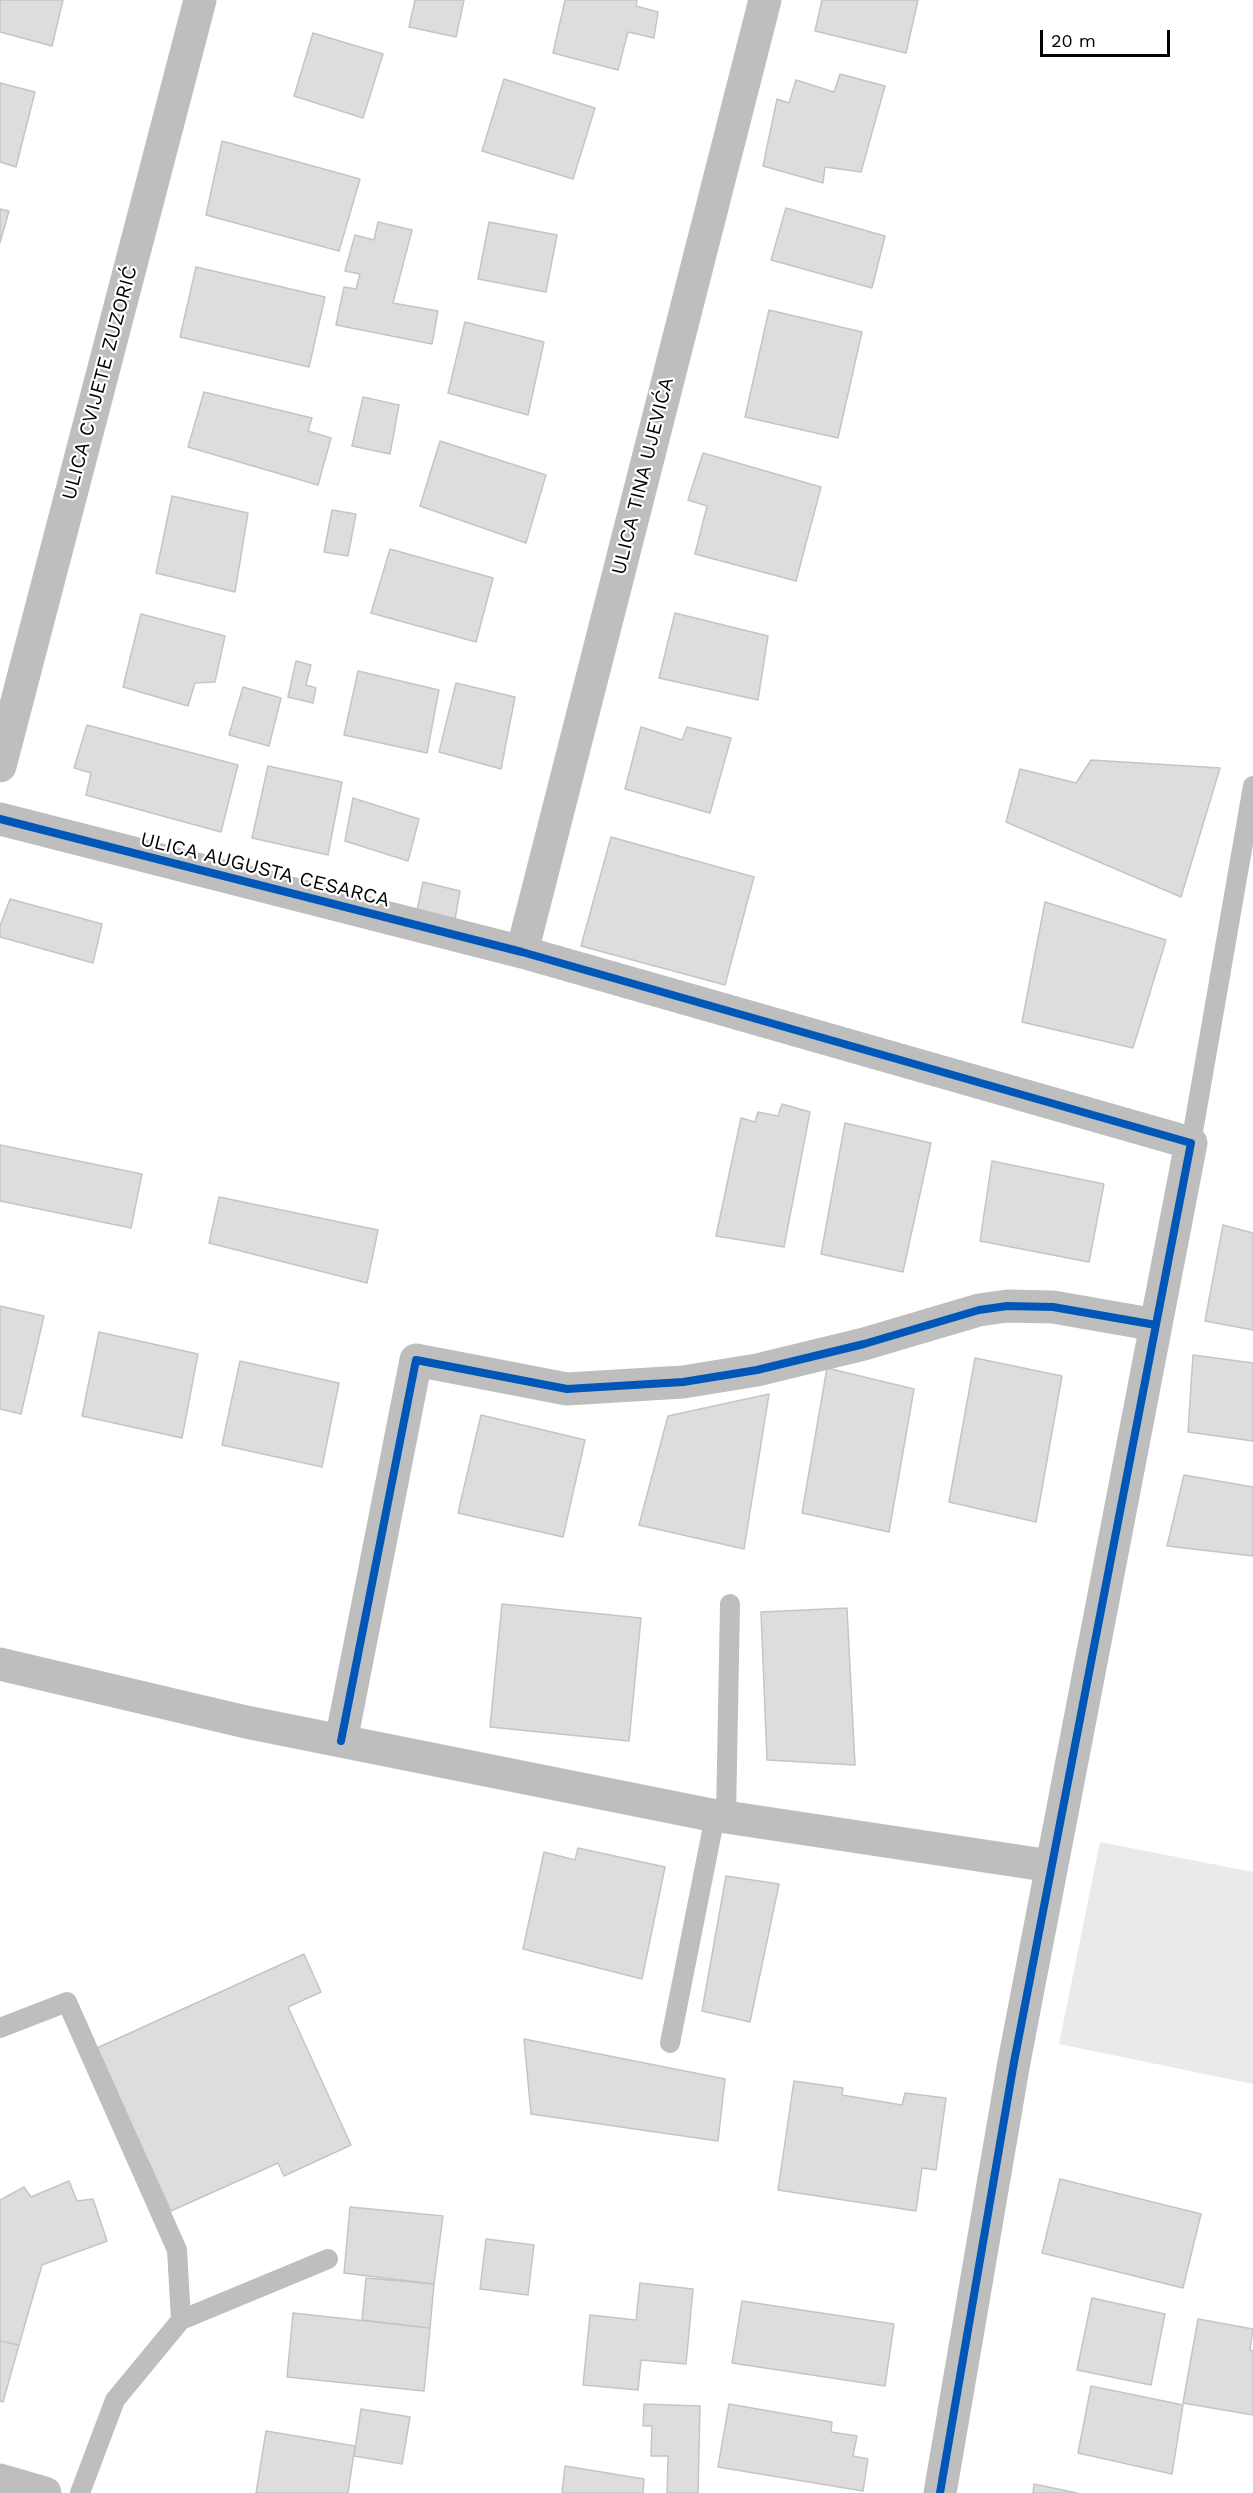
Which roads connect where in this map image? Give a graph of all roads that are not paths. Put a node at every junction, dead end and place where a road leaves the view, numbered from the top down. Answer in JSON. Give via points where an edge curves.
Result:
{"nodes":[{"id":1,"x":200,"y":0,"type":"edge"},
{"id":2,"x":765,"y":0,"type":"edge"},
{"id":3,"x":0,"y":766,"type":"edge"},
{"id":4,"x":1253,"y":786,"type":"edge"},
{"id":5,"x":0,"y":819,"type":"edge"},
{"id":6,"x":522,"y":952,"type":"junction"},
{"id":7,"x":1191,"y":1143,"type":"junction"},
{"id":8,"x":1156,"y":1325,"type":"junction"},
{"id":9,"x":730,"y":1604,"type":"dead end"},
{"id":10,"x":0,"y":1664,"type":"edge"},
{"id":11,"x":341,"y":1741,"type":"junction"},
{"id":12,"x":720,"y":1816,"type":"junction"},
{"id":13,"x":1051,"y":1866,"type":"junction"},
{"id":14,"x":0,"y":2028,"type":"edge"},
{"id":15,"x":670,"y":2043,"type":"dead end"},
{"id":16,"x":328,"y":2259,"type":"dead end"},
{"id":17,"x":181,"y":2320,"type":"junction"},
{"id":18,"x":0,"y":2480,"type":"edge"},
{"id":19,"x":45,"y":2493,"type":"edge"},
{"id":20,"x":80,"y":2493,"type":"edge"},
{"id":21,"x":940,"y":2493,"type":"edge"}],
"edges":[{"from":1,"to":3,"type":"street","name":"ULICA CVIJETE ZUZORIĆ"},
{"from":2,"to":6,"type":"street","name":"ULICA TINA UJEVIĆA"},
{"from":4,"to":7,"type":"lane"},
{"from":5,"to":6,"type":"street","name":"ULICA AUGUSTA CESARCA"},
{"from":6,"to":7,"type":"street","name":"ULICA AUGUSTA CESARCA"},
{"from":7,"to":8,"type":"street"},
{"from":8,"to":11,"type":"street","via":[[1053,1307],[1007,1306],[979,1310],[757,1370],[683,1382],[567,1389],[416,1360]]},
{"from":8,"to":13,"type":"street"},
{"from":9,"to":12,"type":"lane"},
{"from":10,"to":11,"type":"street"},
{"from":11,"to":12,"type":"street"},
{"from":12,"to":13,"type":"street"},
{"from":12,"to":15,"type":"lane"},
{"from":13,"to":21,"type":"street"},
{"from":14,"to":17,"type":"lane","via":[[67,2002],[177,2250]]},
{"from":16,"to":17,"type":"lane"},
{"from":17,"to":20,"type":"lane","via":[[115,2400]]},
{"from":18,"to":19,"type":"street"}]}
